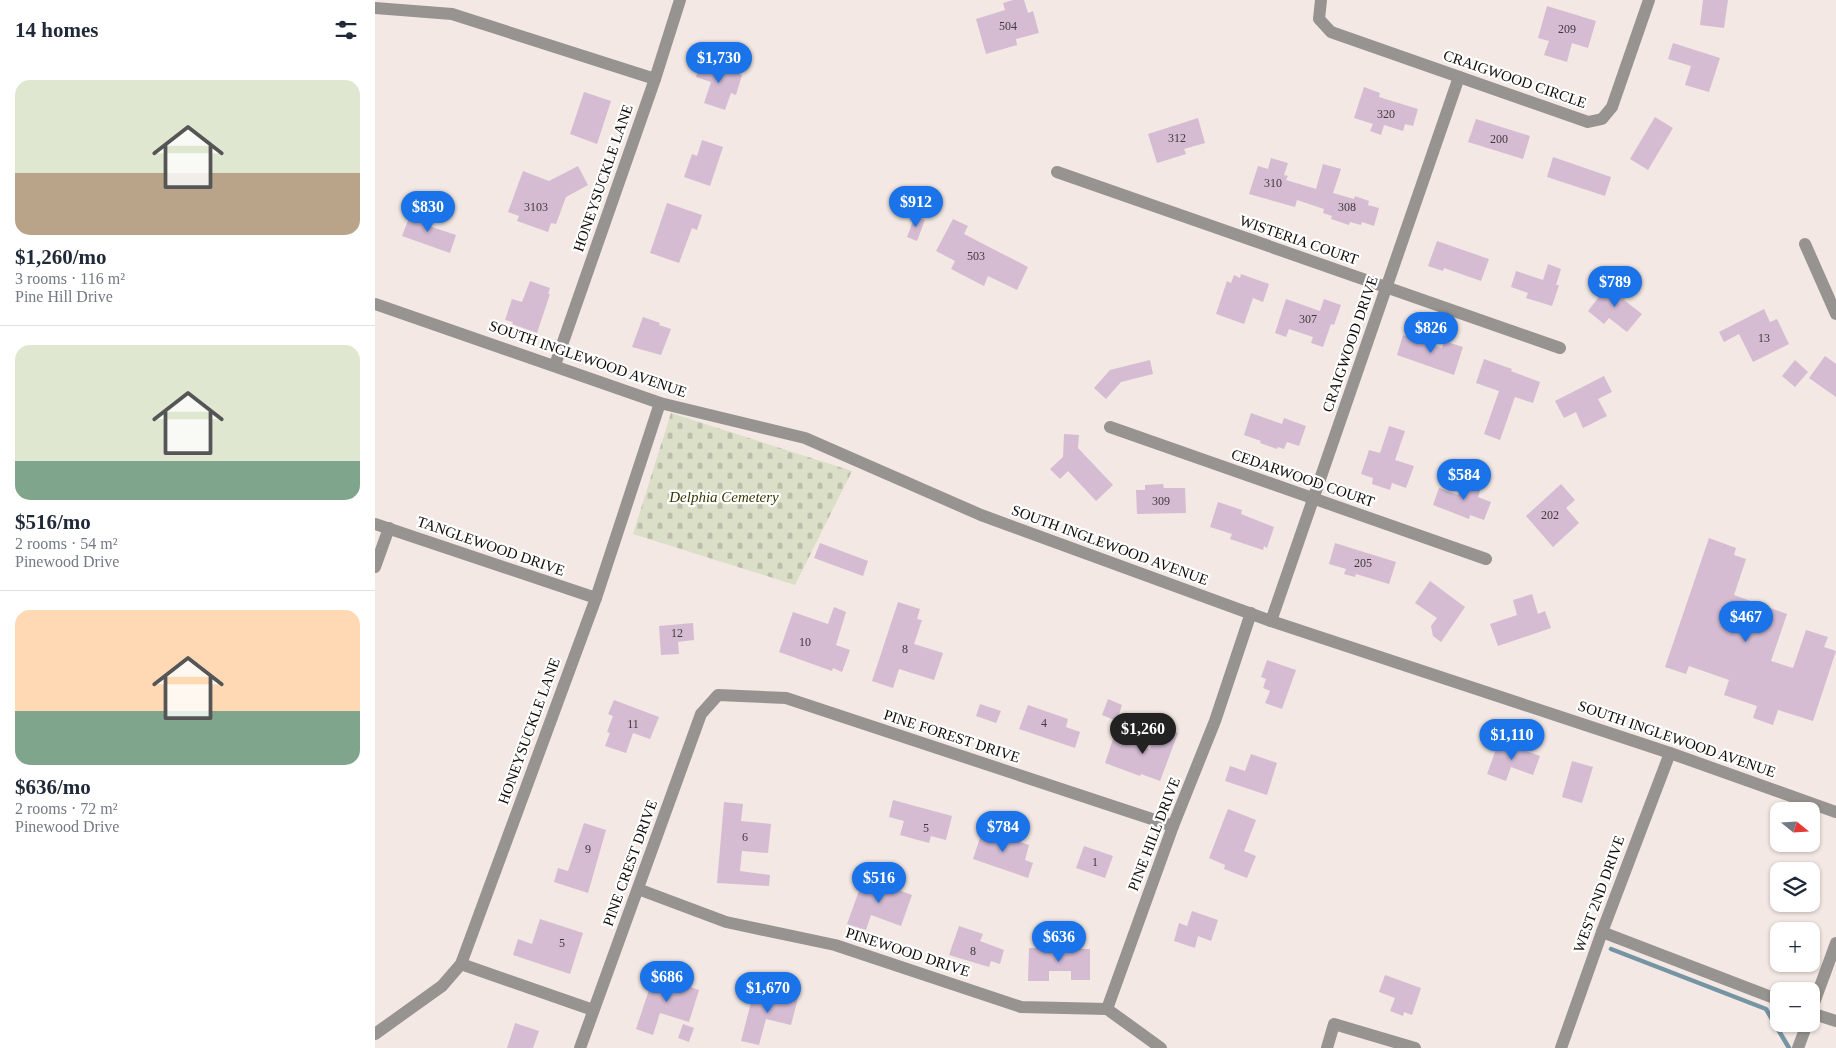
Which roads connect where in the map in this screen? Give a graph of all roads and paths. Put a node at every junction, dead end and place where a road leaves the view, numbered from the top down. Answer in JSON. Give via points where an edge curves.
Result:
{"nodes":[{"id":1,"x":680,"y":0,"type":"edge"},
{"id":2,"x":1321,"y":0,"type":"edge"},
{"id":3,"x":1649,"y":0,"type":"edge"},
{"id":4,"x":375,"y":8,"type":"edge"},
{"id":5,"x":1459,"y":77,"type":"junction"},
{"id":6,"x":655,"y":79,"type":"junction"},
{"id":7,"x":1057,"y":172,"type":"dead end"},
{"id":8,"x":1805,"y":244,"type":"dead end"},
{"id":9,"x":1386,"y":288,"type":"junction"},
{"id":10,"x":375,"y":304,"type":"edge"},
{"id":11,"x":1836,"y":314,"type":"edge"},
{"id":12,"x":1559,"y":348,"type":"dead end"},
{"id":13,"x":555,"y":365,"type":"junction"},
{"id":14,"x":660,"y":403,"type":"junction"},
{"id":15,"x":1110,"y":427,"type":"dead end"},
{"id":16,"x":1314,"y":498,"type":"junction"},
{"id":17,"x":375,"y":524,"type":"edge"},
{"id":18,"x":389,"y":528,"type":"junction"},
{"id":19,"x":1486,"y":558,"type":"dead end"},
{"id":20,"x":375,"y":567,"type":"edge"},
{"id":21,"x":596,"y":598,"type":"junction"},
{"id":22,"x":1251,"y":613,"type":"junction"},
{"id":23,"x":1271,"y":621,"type":"junction"},
{"id":24,"x":718,"y":695,"type":"joint"},
{"id":25,"x":1670,"y":753,"type":"junction"},
{"id":26,"x":1836,"y":812,"type":"edge"},
{"id":27,"x":1173,"y":826,"type":"junction"},
{"id":28,"x":638,"y":889,"type":"junction"},
{"id":29,"x":1602,"y":932,"type":"junction"},
{"id":30,"x":1836,"y":943,"type":"edge"},
{"id":31,"x":461,"y":964,"type":"junction"},
{"id":32,"x":1820,"y":987,"type":"edge"},
{"id":33,"x":1770,"y":997,"type":"edge"},
{"id":34,"x":1107,"y":1009,"type":"junction"},
{"id":35,"x":593,"y":1010,"type":"junction"},
{"id":36,"x":1820,"y":1015,"type":"edge"},
{"id":37,"x":1836,"y":1021,"type":"edge"},
{"id":38,"x":1804,"y":1032,"type":"edge"},
{"id":39,"x":375,"y":1034,"type":"edge"},
{"id":40,"x":580,"y":1048,"type":"edge"},
{"id":41,"x":1161,"y":1048,"type":"edge"},
{"id":42,"x":1327,"y":1048,"type":"edge"},
{"id":43,"x":1415,"y":1048,"type":"edge"},
{"id":44,"x":1561,"y":1048,"type":"edge"},
{"id":45,"x":1798,"y":1048,"type":"edge"}],
"edges":[{"from":1,"to":6,"type":"street","name":"HONEYSUCKLE LANE"},
{"from":2,"to":5,"type":"street","name":"CRAIGWOOD CIRCLE","via":[[1319,19],[1331,32]]},
{"from":3,"to":5,"type":"street","name":"CRAIGWOOD CIRCLE","via":[[1612,107],[1602,118],[1589,122]]},
{"from":4,"to":6,"type":"street","via":[[452,14]]},
{"from":5,"to":9,"type":"street","name":"CRAIGWOOD DRIVE"},
{"from":6,"to":13,"type":"street","name":"HONEYSUCKLE LANE"},
{"from":7,"to":9,"type":"street","name":"WISTERIA COURT"},
{"from":8,"to":11,"type":"street"},
{"from":9,"to":12,"type":"street","name":"WISTERIA COURT"},
{"from":9,"to":16,"type":"street","name":"CRAIGWOOD DRIVE"},
{"from":10,"to":13,"type":"street","name":"SOUTH INGLEWOOD AVENUE"},
{"from":13,"to":14,"type":"street","name":"SOUTH INGLEWOOD AVENUE"},
{"from":14,"to":21,"type":"street","name":"HONEYSUCKLE LANE"},
{"from":14,"to":22,"type":"street","name":"SOUTH INGLEWOOD AVENUE","via":[[805,438],[981,515]]},
{"from":15,"to":16,"type":"street","name":"CEDARWOOD COURT"},
{"from":16,"to":19,"type":"street","name":"CEDARWOOD COURT"},
{"from":16,"to":23,"type":"street","name":"CRAIGWOOD DRIVE"},
{"from":17,"to":18,"type":"street","name":"TANGLEWOOD DRIVE"},
{"from":18,"to":20,"type":"street"},
{"from":18,"to":21,"type":"street","name":"TANGLEWOOD DRIVE"},
{"from":21,"to":31,"type":"street","name":"HONEYSUCKLE LANE"},
{"from":22,"to":23,"type":"street","name":"SOUTH INGLEWOOD AVENUE"},
{"from":22,"to":27,"type":"street","name":"PINE HILL DRIVE","via":[[1215,722]]},
{"from":23,"to":25,"type":"street","name":"SOUTH INGLEWOOD AVENUE"},
{"from":24,"to":27,"type":"street","name":"PINE FOREST DRIVE","via":[[786,698]]},
{"from":24,"to":28,"type":"street","name":"PINE CREST DRIVE","via":[[701,714]]},
{"from":25,"to":26,"type":"street","name":"SOUTH INGLEWOOD AVENUE"},
{"from":25,"to":29,"type":"street","name":"WEST 2ND DRIVE"},
{"from":27,"to":34,"type":"street","name":"PINE HILL DRIVE"},
{"from":28,"to":34,"type":"street","name":"PINEWOOD DRIVE","via":[[726,922],[835,945],[1021,1007]]},
{"from":28,"to":35,"type":"street","name":"PINE CREST DRIVE"},
{"from":29,"to":33,"type":"street"},
{"from":29,"to":44,"type":"street","name":"WEST 2ND DRIVE"},
{"from":30,"to":32,"type":"street"},
{"from":31,"to":35,"type":"street"},
{"from":31,"to":39,"type":"street","name":"HONEYSUCKLE LANE","via":[[442,986]]},
{"from":34,"to":41,"type":"street"},
{"from":35,"to":40,"type":"street","name":"PINE CREST DRIVE"},
{"from":36,"to":37,"type":"street"},
{"from":38,"to":45,"type":"street"},
{"from":42,"to":43,"type":"street","via":[[1334,1024]]}]}
